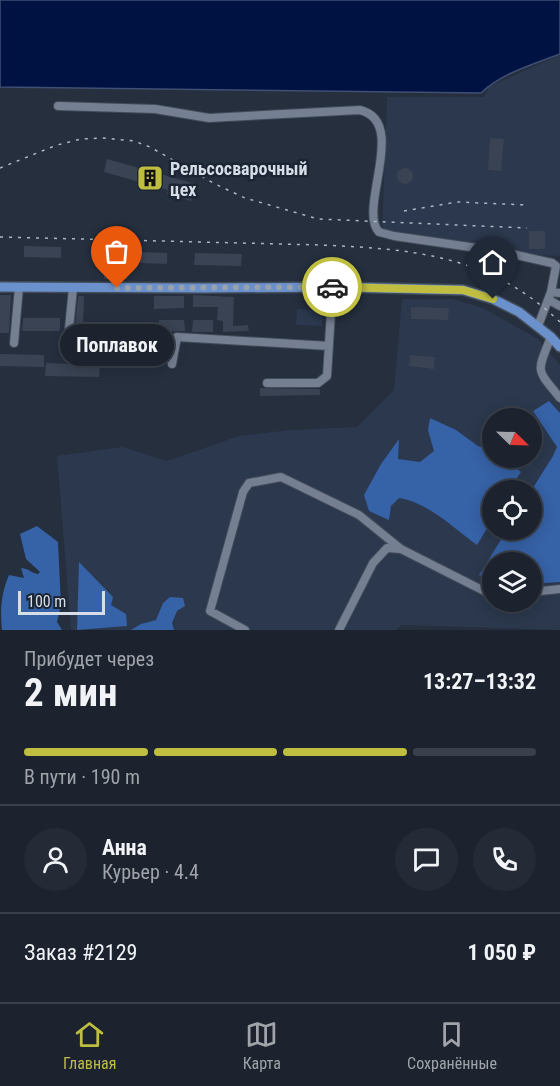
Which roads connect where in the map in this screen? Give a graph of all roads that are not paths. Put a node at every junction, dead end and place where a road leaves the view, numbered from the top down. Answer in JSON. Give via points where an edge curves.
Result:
{"nodes":[{"id":1,"x":58,"y":106,"type":"dead end"},
{"id":2,"x":0,"y":287,"type":"edge"},
{"id":3,"x":19,"y":287,"type":"junction"},
{"id":4,"x":337,"y":287,"type":"junction"},
{"id":5,"x":72,"y":288,"type":"junction"},
{"id":6,"x":554,"y":295,"type":"edge"},
{"id":7,"x":560,"y":306,"type":"edge"},
{"id":8,"x":538,"y":326,"type":"junction"},
{"id":9,"x":551,"y":337,"type":"junction"},
{"id":10,"x":14,"y":344,"type":"dead end"},
{"id":11,"x":329,"y":346,"type":"junction"},
{"id":12,"x":560,"y":347,"type":"edge"},
{"id":13,"x":67,"y":349,"type":"dead end"},
{"id":14,"x":172,"y":364,"type":"dead end"},
{"id":15,"x":267,"y":383,"type":"dead end"},
{"id":16,"x":560,"y":398,"type":"edge"},
{"id":17,"x":401,"y":549,"type":"junction"},
{"id":18,"x":560,"y":589,"type":"edge"},
{"id":19,"x":482,"y":591,"type":"edge"},
{"id":20,"x":542,"y":591,"type":"edge"},
{"id":21,"x":239,"y":629,"type":"edge"},
{"id":22,"x":339,"y":630,"type":"edge"}],
"edges":[{"from":1,"to":6,"type":"street","via":[[155,109],[209,118],[365,111],[373,116],[381,134],[374,208],[379,232],[552,263],[556,266]]},
{"from":2,"to":3,"type":"main road"},
{"from":3,"to":5,"type":"main road"},
{"from":3,"to":10,"type":"street"},
{"from":4,"to":5,"type":"main road"},
{"from":4,"to":8,"type":"main road","via":[[463,290],[505,304]]},
{"from":4,"to":11,"type":"street"},
{"from":5,"to":13,"type":"street"},
{"from":6,"to":7,"type":"street"},
{"from":6,"to":8,"type":"street"},
{"from":8,"to":9,"type":"main road"},
{"from":9,"to":12,"type":"main road"},
{"from":9,"to":16,"type":"street","via":[[540,363],[541,376]]},
{"from":11,"to":14,"type":"street","via":[[177,337]]},
{"from":11,"to":15,"type":"street","via":[[327,376],[323,381]]},
{"from":17,"to":19,"type":"street"},
{"from":17,"to":21,"type":"street","via":[[359,515],[281,477],[249,483],[243,492],[210,611]]},
{"from":17,"to":22,"type":"street","via":[[387,548],[373,563]]},
{"from":18,"to":20,"type":"street"}]}
